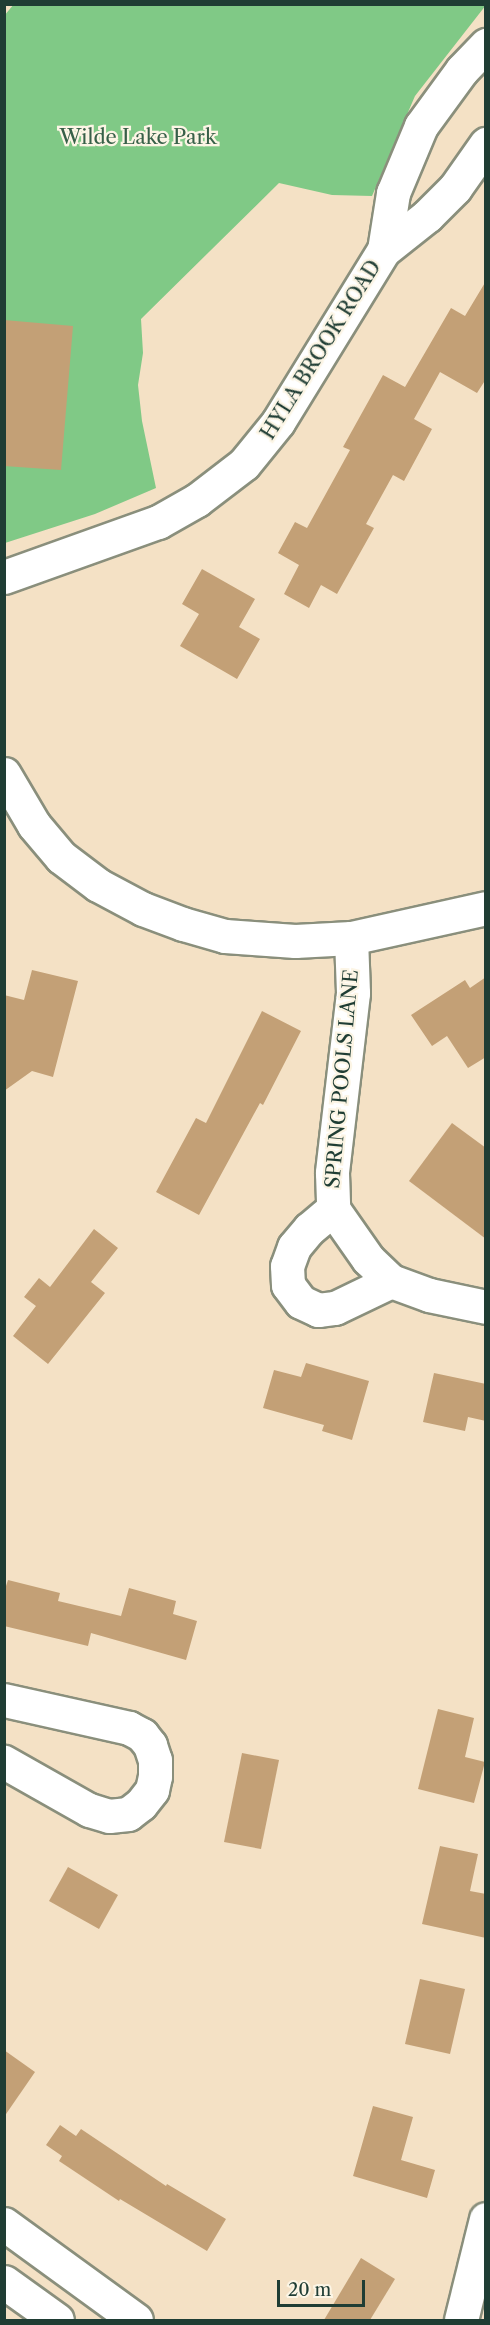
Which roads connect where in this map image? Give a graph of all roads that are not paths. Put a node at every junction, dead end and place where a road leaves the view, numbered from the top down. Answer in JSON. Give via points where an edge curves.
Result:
{"nodes":[{"id":1,"x":486,"y":45,"type":"edge"},
{"id":2,"x":486,"y":144,"type":"edge"},
{"id":3,"x":384,"y":250,"type":"junction"},
{"id":4,"x":4,"y":577,"type":"edge"},
{"id":5,"x":4,"y":774,"type":"edge"},
{"id":6,"x":486,"y":908,"type":"edge"},
{"id":7,"x":351,"y":938,"type":"junction"},
{"id":8,"x":333,"y":1209,"type":"junction"},
{"id":9,"x":391,"y":1281,"type":"junction"},
{"id":10,"x":486,"y":1307,"type":"edge"},
{"id":11,"x":4,"y":1700,"type":"edge"},
{"id":12,"x":4,"y":1762,"type":"edge"},
{"id":13,"x":486,"y":2219,"type":"edge"},
{"id":14,"x":4,"y":2224,"type":"edge"},
{"id":15,"x":4,"y":2282,"type":"edge"},
{"id":16,"x":57,"y":2320,"type":"edge"},
{"id":17,"x":136,"y":2320,"type":"edge"},
{"id":18,"x":461,"y":2320,"type":"edge"}],
"edges":[{"from":1,"to":3,"type":"street","name":"HYLA BROOK ROAD","via":[[462,70],[421,126],[393,193]]},
{"from":2,"to":3,"type":"street","name":"HYLA BROOK ROAD","via":[[455,188]]},
{"from":3,"to":4,"type":"street","name":"HYLA BROOK ROAD","via":[[278,422],[244,464],[197,501],[158,522]]},
{"from":5,"to":7,"type":"street","via":[[34,825],[61,857],[98,885],[143,909],[225,936],[295,941]]},
{"from":6,"to":7,"type":"street"},
{"from":7,"to":8,"type":"street","name":"SPRING POOLS LANE","via":[[353,993],[332,1173]]},
{"from":8,"to":9,"type":"street","name":"SPRING POOLS LANE","via":[[368,1259]]},
{"from":8,"to":9,"type":"street","via":[[294,1246],[286,1266],[288,1285],[301,1302],[318,1310],[335,1308]]},
{"from":9,"to":10,"type":"street","name":"SPRING POOLS LANE","via":[[429,1295]]},
{"from":11,"to":12,"type":"street","via":[[129,1728],[150,1745],[155,1776],[152,1790],[141,1804],[128,1814],[109,1816],[89,1810]]},
{"from":13,"to":18,"type":"street"},
{"from":14,"to":17,"type":"street"},
{"from":15,"to":16,"type":"street"}]}
